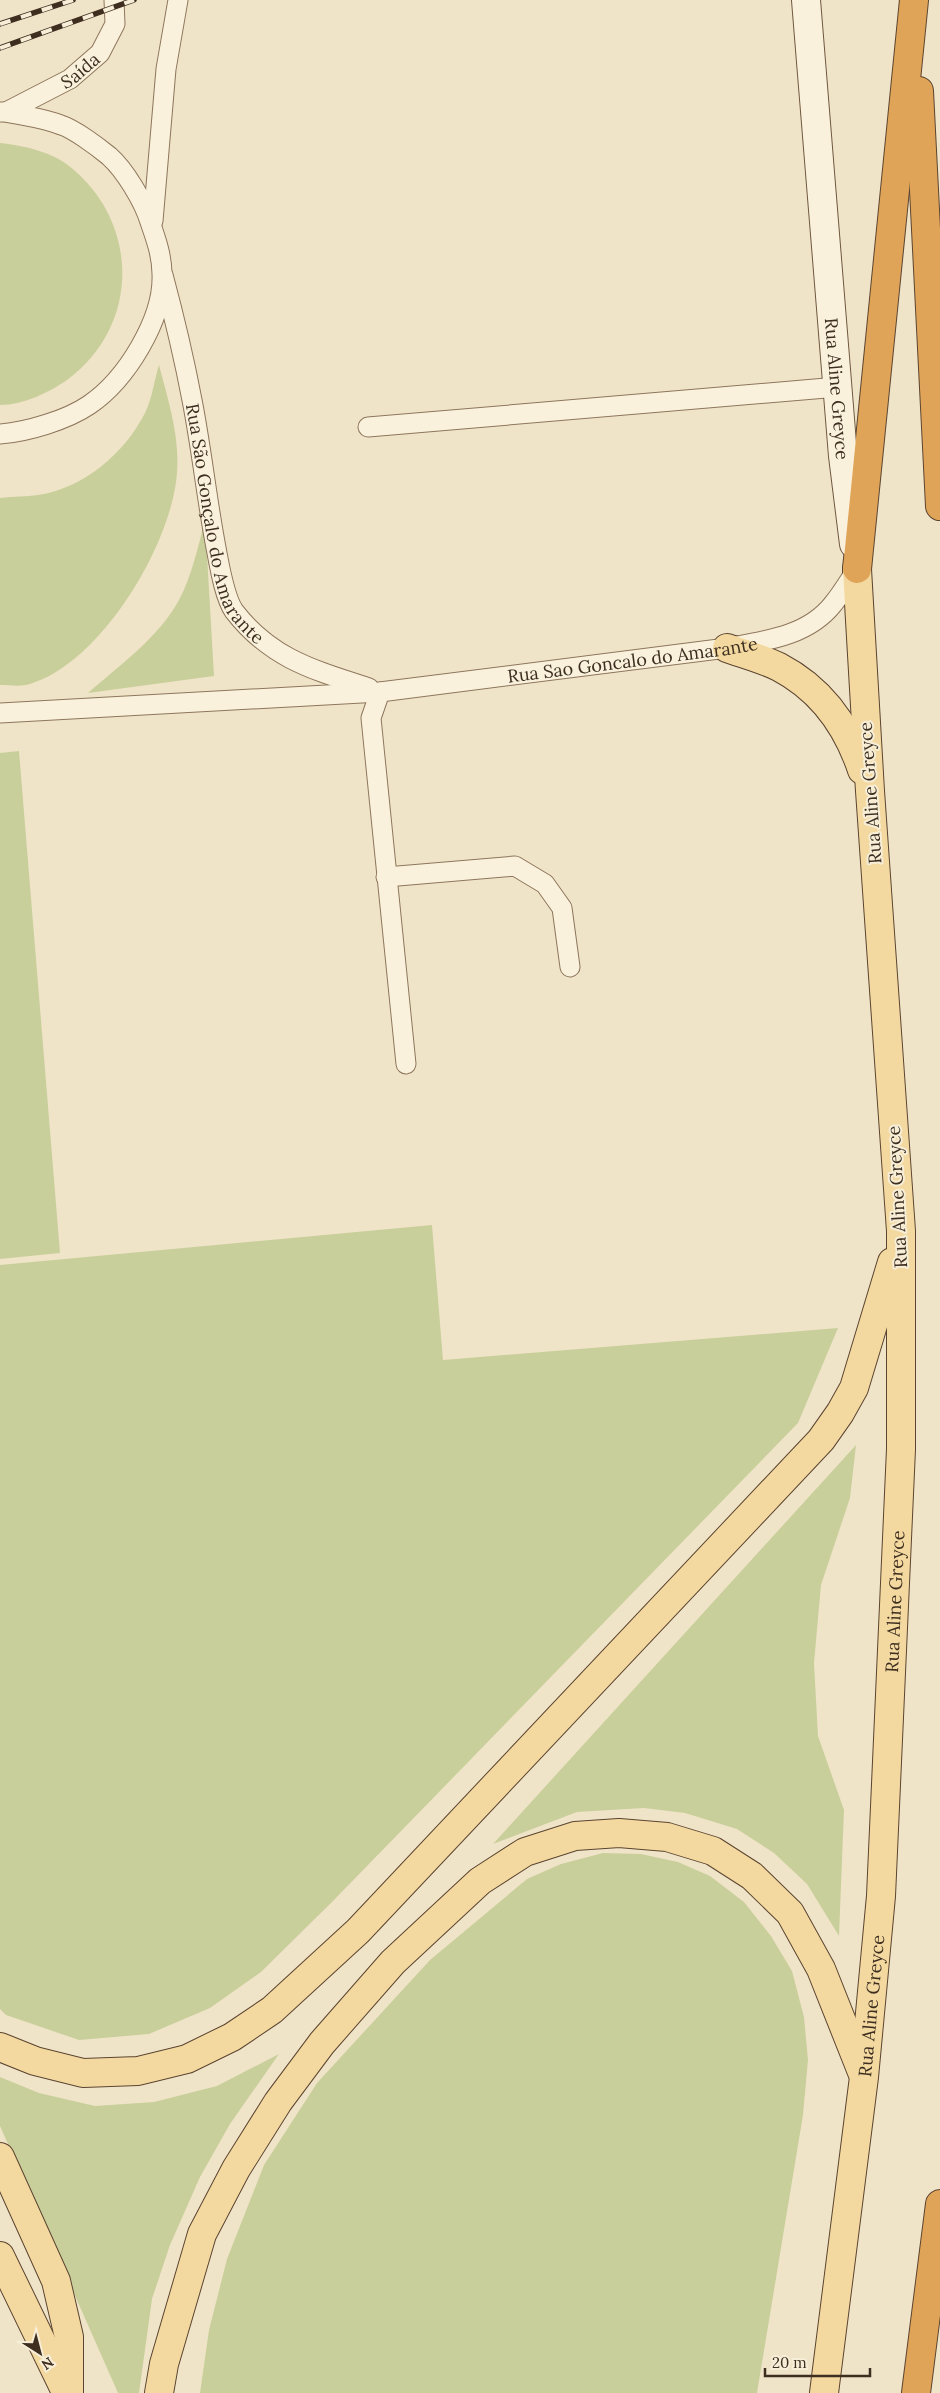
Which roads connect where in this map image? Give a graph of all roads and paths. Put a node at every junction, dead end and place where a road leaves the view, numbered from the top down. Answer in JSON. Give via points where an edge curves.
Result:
{"nodes":[{"id":1,"x":114,"y":0,"type":"edge"},
{"id":2,"x":178,"y":0,"type":"edge"},
{"id":3,"x":806,"y":0,"type":"edge"},
{"id":4,"x":915,"y":0,"type":"edge"},
{"id":5,"x":3,"y":112,"type":"edge"},
{"id":6,"x":152,"y":227,"type":"junction"},
{"id":7,"x":163,"y":275,"type":"junction"},
{"id":8,"x":838,"y":387,"type":"junction"},
{"id":9,"x":368,"y":427,"type":"dead end"},
{"id":10,"x":0,"y":434,"type":"edge"},
{"id":11,"x":940,"y":506,"type":"edge"},
{"id":12,"x":857,"y":569,"type":"junction"},
{"id":13,"x":727,"y":648,"type":"junction"},
{"id":14,"x":380,"y":692,"type":"junction"},
{"id":15,"x":0,"y":713,"type":"edge"},
{"id":16,"x":870,"y":792,"type":"junction"},
{"id":17,"x":386,"y":877,"type":"junction"},
{"id":18,"x":570,"y":967,"type":"dead end"},
{"id":19,"x":406,"y":1064,"type":"dead end"},
{"id":20,"x":901,"y":1231,"type":"junction"},
{"id":21,"x":0,"y":2046,"type":"edge"},
{"id":22,"x":864,"y":2077,"type":"junction"},
{"id":23,"x":0,"y":2157,"type":"edge"},
{"id":24,"x":940,"y":2204,"type":"edge"},
{"id":25,"x":0,"y":2256,"type":"edge"},
{"id":26,"x":68,"y":2393,"type":"edge"},
{"id":27,"x":159,"y":2393,"type":"edge"},
{"id":28,"x":824,"y":2393,"type":"edge"},
{"id":29,"x":916,"y":2393,"type":"edge"}],
"edges":[{"from":1,"to":5,"type":"lane","name":"Saída","via":[[115,24],[100,53],[70,79]]},
{"from":2,"to":6,"type":"lane","via":[[166,69]]},
{"from":3,"to":8,"type":"main road","name":"Rua Aline Greyce"},
{"from":4,"to":11,"type":"highway"},
{"from":4,"to":12,"type":"highway"},
{"from":5,"to":6,"type":"lane","via":[[62,125],[110,156],[144,202]]},
{"from":6,"to":7,"type":"lane"},
{"from":7,"to":10,"type":"lane","via":[[159,300],[145,340],[120,376],[89,405],[51,422]]},
{"from":7,"to":14,"type":"lane","name":"Rua São Gonçalo do Amarante","via":[[192,401],[222,576],[233,608],[249,628],[278,653],[311,670]]},
{"from":8,"to":9,"type":"lane"},
{"from":8,"to":12,"type":"main road","name":"Rua Aline Greyce"},
{"from":12,"to":13,"type":"lane","name":"Rua Sao Goncalo do Amarante","via":[[832,606],[814,622],[781,638]]},
{"from":12,"to":16,"type":"main road","name":"Rua Aline Greyce"},
{"from":13,"to":14,"type":"lane","name":"Rua Sao Goncalo do Amarante"},
{"from":13,"to":16,"type":"main road","via":[[778,666],[816,692],[835,714],[854,747]]},
{"from":14,"to":15,"type":"lane","name":"Rua Sao Goncalo do Amarante"},
{"from":14,"to":17,"type":"lane","via":[[371,718]]},
{"from":16,"to":20,"type":"main road","name":"Rua Aline Greyce"},
{"from":17,"to":18,"type":"lane","via":[[515,866],[545,884],[562,908]]},
{"from":17,"to":19,"type":"lane"},
{"from":20,"to":21,"type":"main road","via":[[854,1388],[821,1440],[358,1931],[272,2010],[232,2037],[187,2059],[138,2071],[83,2073],[35,2061]]},
{"from":20,"to":22,"type":"main road","name":"Rua Aline Greyce","via":[[900,1478],[881,1896]]},
{"from":22,"to":27,"type":"main road","via":[[821,1969],[790,1912],[752,1876],[713,1851],[667,1836],[619,1833],[575,1836],[525,1852],[480,1881],[393,1962],[322,2043],[278,2102],[236,2168],[202,2234],[164,2364]]},
{"from":22,"to":28,"type":"main road","name":"Rua Aline Greyce"},
{"from":23,"to":26,"type":"main road","via":[[56,2281],[69,2337]]},
{"from":24,"to":29,"type":"highway"},
{"from":25,"to":26,"type":"main road"}]}
